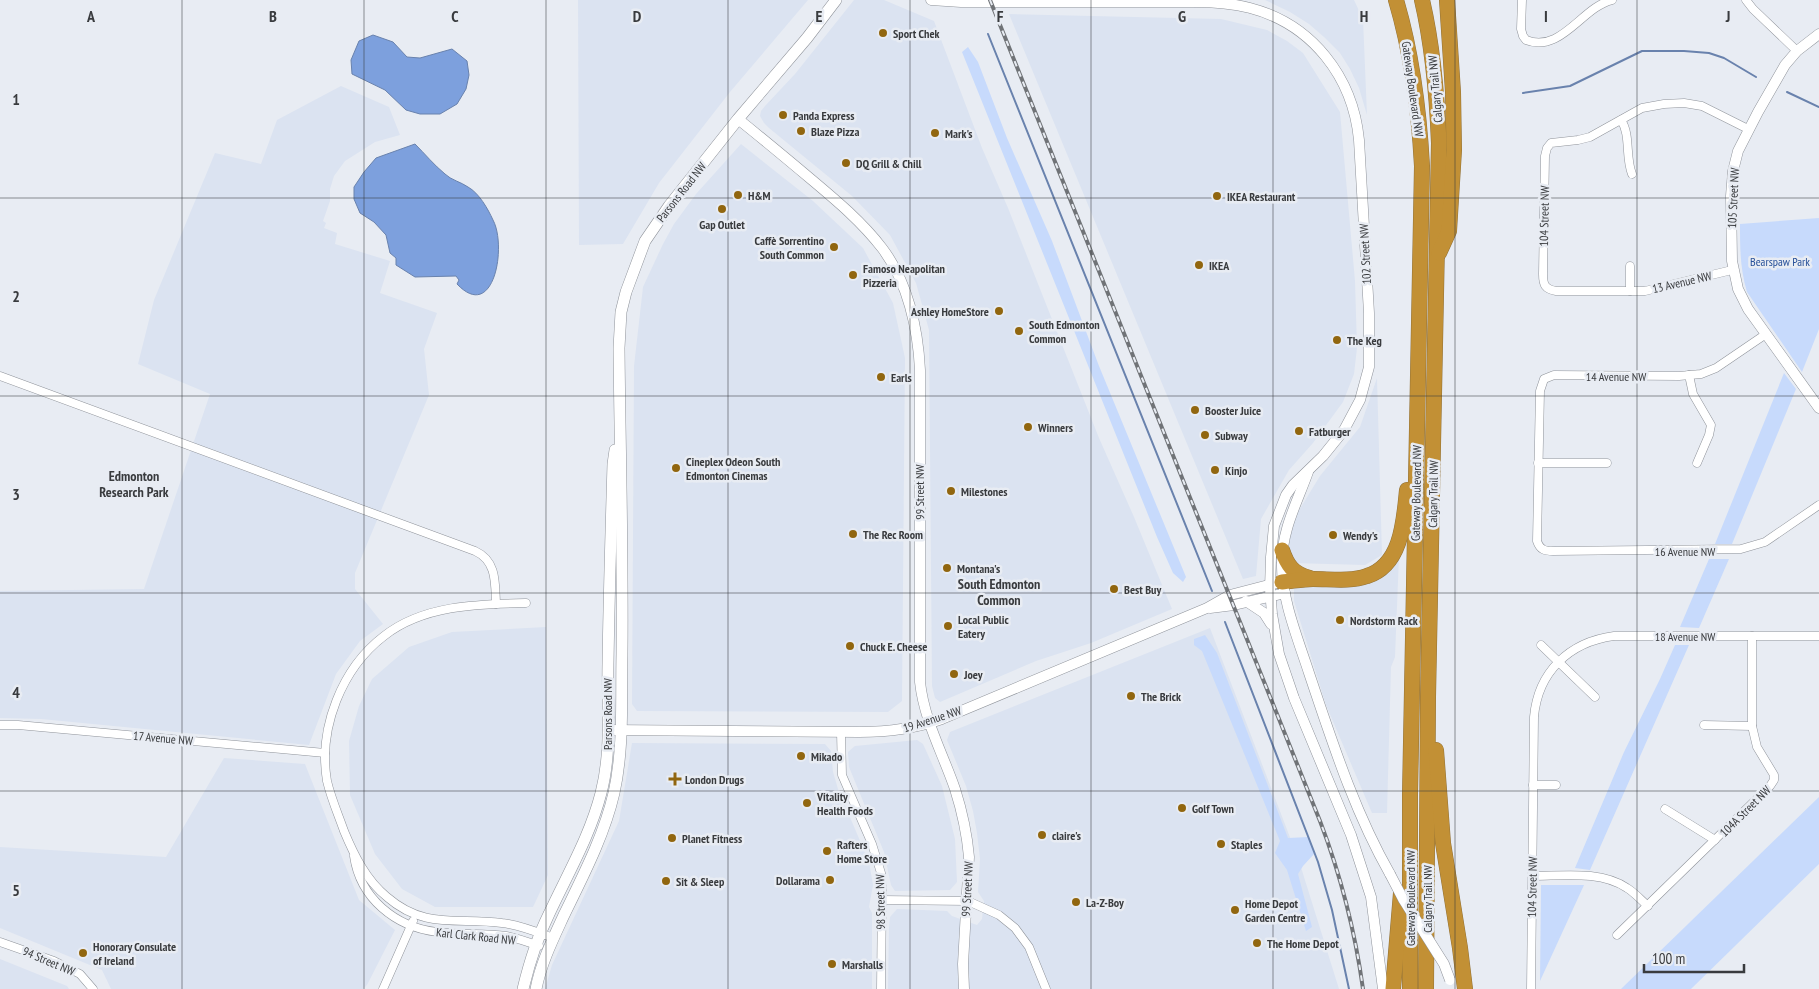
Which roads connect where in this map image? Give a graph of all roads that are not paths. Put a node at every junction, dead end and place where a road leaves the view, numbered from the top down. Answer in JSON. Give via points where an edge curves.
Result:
{"nodes":[{"id":1,"x":836,"y":0,"type":"edge"},
{"id":2,"x":931,"y":0,"type":"edge"},
{"id":3,"x":1396,"y":0,"type":"edge"},
{"id":4,"x":1422,"y":0,"type":"edge"},
{"id":5,"x":1447,"y":0,"type":"edge"},
{"id":6,"x":1522,"y":0,"type":"edge"},
{"id":7,"x":1612,"y":0,"type":"edge"},
{"id":8,"x":1746,"y":0,"type":"edge"},
{"id":9,"x":1819,"y":34,"type":"edge"},
{"id":10,"x":1797,"y":51,"type":"junction"},
{"id":11,"x":738,"y":120,"type":"junction"},
{"id":12,"x":1621,"y":120,"type":"junction"},
{"id":13,"x":1748,"y":129,"type":"junction"},
{"id":14,"x":1632,"y":174,"type":"dead end"},
{"id":15,"x":1437,"y":259,"type":"junction"},
{"id":16,"x":1630,"y":266,"type":"dead end"},
{"id":17,"x":1732,"y":270,"type":"junction"},
{"id":18,"x":1546,"y":287,"type":"joint"},
{"id":19,"x":1630,"y":291,"type":"junction"},
{"id":20,"x":1766,"y":334,"type":"junction"},
{"id":21,"x":0,"y":376,"type":"edge"},
{"id":22,"x":1689,"y":376,"type":"junction"},
{"id":23,"x":1418,"y":397,"type":"junction"},
{"id":24,"x":1819,"y":408,"type":"edge"},
{"id":25,"x":620,"y":423,"type":"junction"},
{"id":26,"x":1538,"y":462,"type":"junction"},
{"id":27,"x":1607,"y":463,"type":"dead end"},
{"id":28,"x":1697,"y":463,"type":"dead end"},
{"id":29,"x":1308,"y":471,"type":"junction"},
{"id":30,"x":1819,"y":505,"type":"edge"},
{"id":31,"x":1282,"y":550,"type":"junction"},
{"id":32,"x":1311,"y":579,"type":"junction"},
{"id":33,"x":1279,"y":586,"type":"junction"},
{"id":34,"x":1270,"y":596,"type":"junction"},
{"id":35,"x":1246,"y":601,"type":"junction"},
{"id":36,"x":526,"y":603,"type":"dead end"},
{"id":37,"x":496,"y":604,"type":"junction"},
{"id":38,"x":1207,"y":608,"type":"junction"},
{"id":39,"x":1275,"y":632,"type":"junction"},
{"id":40,"x":1752,"y":636,"type":"junction"},
{"id":41,"x":1819,"y":636,"type":"edge"},
{"id":42,"x":1541,"y":645,"type":"dead end"},
{"id":43,"x":1559,"y":662,"type":"junction"},
{"id":44,"x":1428,"y":697,"type":"junction"},
{"id":45,"x":1595,"y":697,"type":"dead end"},
{"id":46,"x":930,"y":723,"type":"junction"},
{"id":47,"x":0,"y":725,"type":"edge"},
{"id":48,"x":1704,"y":726,"type":"dead end"},
{"id":49,"x":1752,"y":726,"type":"junction"},
{"id":50,"x":608,"y":730,"type":"junction"},
{"id":51,"x":620,"y":730,"type":"junction"},
{"id":52,"x":841,"y":732,"type":"junction"},
{"id":53,"x":325,"y":753,"type":"junction"},
{"id":54,"x":1533,"y":785,"type":"junction"},
{"id":55,"x":1556,"y":785,"type":"dead end"},
{"id":56,"x":1410,"y":795,"type":"junction"},
{"id":57,"x":1666,"y":809,"type":"dead end"},
{"id":58,"x":1715,"y":840,"type":"junction"},
{"id":59,"x":354,"y":854,"type":"junction"},
{"id":60,"x":1532,"y":876,"type":"junction"},
{"id":61,"x":882,"y":900,"type":"junction"},
{"id":62,"x":968,"y":901,"type":"junction"},
{"id":63,"x":1648,"y":906,"type":"junction"},
{"id":64,"x":415,"y":914,"type":"junction"},
{"id":65,"x":411,"y":925,"type":"junction"},
{"id":66,"x":540,"y":934,"type":"junction"},
{"id":67,"x":1617,"y":936,"type":"dead end"},
{"id":68,"x":553,"y":938,"type":"junction"},
{"id":69,"x":0,"y":942,"type":"edge"},
{"id":70,"x":536,"y":945,"type":"junction"},
{"id":71,"x":548,"y":950,"type":"junction"},
{"id":72,"x":1451,"y":986,"type":"edge"},
{"id":73,"x":93,"y":989,"type":"edge"},
{"id":74,"x":383,"y":989,"type":"edge"},
{"id":75,"x":523,"y":989,"type":"edge"},
{"id":76,"x":536,"y":989,"type":"edge"},
{"id":77,"x":880,"y":989,"type":"edge"},
{"id":78,"x":964,"y":989,"type":"edge"},
{"id":79,"x":1046,"y":989,"type":"edge"},
{"id":80,"x":1383,"y":989,"type":"edge"},
{"id":81,"x":1393,"y":989,"type":"edge"},
{"id":82,"x":1410,"y":989,"type":"edge"},
{"id":83,"x":1426,"y":989,"type":"edge"},
{"id":84,"x":1465,"y":989,"type":"edge"},
{"id":85,"x":1531,"y":989,"type":"edge"}],
"edges":[{"from":1,"to":11,"type":"main road","name":"Parsons Road NW"},
{"from":2,"to":29,"type":"street","name":"102 Street NW","via":[[1226,3],[1270,14],[1305,35],[1322,51],[1346,89],[1357,124],[1370,349],[1365,384],[1352,416]]},
{"from":3,"to":23,"type":"highway","name":"Gateway Boulevard NW","via":[[1410,53],[1420,125]]},
{"from":4,"to":15,"type":"highway","name":"Calgary Trail NW","via":[[1437,93]]},
{"from":5,"to":15,"type":"highway","via":[[1454,150],[1449,231]]},
{"from":6,"to":7,"type":"street","via":[[1521,29],[1524,39],[1534,42],[1567,32],[1593,8]]},
{"from":8,"to":10,"type":"street"},
{"from":9,"to":10,"type":"street","name":"105 Street NW"},
{"from":10,"to":13,"type":"street","name":"105 Street NW","via":[[1777,77]]},
{"from":11,"to":25,"type":"main road","name":"Parsons Road NW","via":[[658,220],[637,259],[622,312]]},
{"from":11,"to":46,"type":"street","name":"99 Street NW","via":[[866,229],[884,250],[905,291],[914,318],[920,370],[920,682]]},
{"from":12,"to":13,"type":"street","via":[[1651,105],[1684,103],[1709,109]]},
{"from":12,"to":14,"type":"street","via":[[1626,129]]},
{"from":12,"to":18,"type":"street","name":"104 Street NW","via":[[1590,137],[1555,142],[1546,151],[1543,274]]},
{"from":13,"to":17,"type":"street","name":"105 Street NW","via":[[1738,151],[1732,180]]},
{"from":15,"to":44,"type":"highway","name":"Calgary Trail NW"},
{"from":16,"to":19,"type":"street"},
{"from":17,"to":19,"type":"street","name":"13 Avenue NW","via":[[1659,288]]},
{"from":17,"to":20,"type":"street","name":"105 Street NW","via":[[1743,299]]},
{"from":18,"to":19,"type":"street","name":"13 Avenue NW","via":[[1556,292]]},
{"from":20,"to":22,"type":"street","name":"14 Avenue NW","via":[[1716,368]]},
{"from":20,"to":24,"type":"street","name":"105 Street NW"},
{"from":21,"to":37,"type":"street","via":[[476,551],[486,558],[492,569]]},
{"from":22,"to":26,"type":"street","name":"14 Avenue NW","via":[[1554,375],[1544,379],[1540,391]]},
{"from":22,"to":28,"type":"street","via":[[1693,394],[1711,425]]},
{"from":23,"to":32,"type":"highway","via":[[1410,441],[1402,530],[1393,554],[1369,576]]},
{"from":23,"to":56,"type":"highway","name":"Gateway Boulevard NW"},
{"from":25,"to":50,"type":"main road","name":"Parsons Road NW","via":[[613,464]]},
{"from":25,"to":51,"type":"main road","name":"Parsons Road NW"},
{"from":26,"to":27,"type":"street"},
{"from":26,"to":30,"type":"street","name":"16 Avenue NW","via":[[1536,537],[1543,550],[1741,550],[1766,542]]},
{"from":29,"to":31,"type":"street","name":"102 Street NW","via":[[1287,523]]},
{"from":29,"to":33,"type":"street","name":"102 Street NW","via":[[1292,485],[1277,516],[1272,541]]},
{"from":31,"to":32,"type":"highway","via":[[1293,570]]},
{"from":31,"to":33,"type":"street","name":"102 Street NW"},
{"from":32,"to":33,"type":"highway"},
{"from":33,"to":34,"type":"street","name":"102 Street NW"},
{"from":33,"to":34,"type":"street","name":"19 Avenue NW"},
{"from":33,"to":38,"type":"street","name":"19 Avenue NW","via":[[1230,594]]},
{"from":33,"to":72,"type":"street","bridge":true,"via":[[1366,827],[1403,899],[1440,958]]},
{"from":34,"to":35,"type":"street","name":"19 Avenue NW"},
{"from":34,"to":39,"type":"street","name":"102 Street NW"},
{"from":35,"to":38,"type":"street","name":"19 Avenue NW"},
{"from":35,"to":39,"type":"street","via":[[1264,613]]},
{"from":36,"to":37,"type":"street","name":"Karl Clark Road NW"},
{"from":37,"to":53,"type":"street","name":"Karl Clark Road NW","via":[[433,612],[385,635],[368,650],[343,687],[330,721]]},
{"from":38,"to":46,"type":"street","name":"19 Avenue NW"},
{"from":39,"to":80,"type":"street","via":[[1294,698],[1351,834],[1371,897]]},
{"from":40,"to":41,"type":"street","name":"18 Avenue NW"},
{"from":40,"to":43,"type":"street","name":"18 Avenue NW","via":[[1614,636],[1586,643]]},
{"from":40,"to":49,"type":"street","name":"104A Street NW"},
{"from":42,"to":43,"type":"street"},
{"from":43,"to":45,"type":"street"},
{"from":43,"to":54,"type":"street","name":"104 Street NW","via":[[1546,677],[1536,701]]},
{"from":44,"to":83,"type":"highway","name":"Calgary Trail NW"},
{"from":44,"to":84,"type":"highway","via":[[1438,763],[1443,843]]},
{"from":46,"to":52,"type":"street","name":"19 Avenue NW","via":[[890,732]]},
{"from":46,"to":62,"type":"street","name":"99 Street NW","via":[[962,812],[968,841]]},
{"from":47,"to":53,"type":"street","name":"17 Avenue NW"},
{"from":48,"to":49,"type":"street"},
{"from":49,"to":58,"type":"street","name":"104A Street NW","via":[[1757,748],[1773,772],[1774,780]]},
{"from":50,"to":51,"type":"street","name":"19 Avenue NW"},
{"from":50,"to":66,"type":"main road","name":"Parsons Road NW","via":[[604,778],[595,814]]},
{"from":51,"to":52,"type":"street","name":"19 Avenue NW"},
{"from":51,"to":68,"type":"main road","name":"Parsons Road NW","via":[[618,770],[611,806],[594,852]]},
{"from":52,"to":61,"type":"street","name":"98 Street NW","via":[[842,775],[876,855]]},
{"from":53,"to":59,"type":"street","name":"Karl Clark Road NW","via":[[330,794]]},
{"from":54,"to":55,"type":"street"},
{"from":54,"to":60,"type":"street","name":"104 Street NW"},
{"from":56,"to":81,"type":"highway"},
{"from":56,"to":82,"type":"highway","name":"Gateway Boulevard NW"},
{"from":57,"to":58,"type":"street","name":"104A Street NW"},
{"from":58,"to":63,"type":"street","name":"104A Street NW"},
{"from":59,"to":64,"type":"street","name":"Karl Clark Road NW","via":[[382,892]]},
{"from":59,"to":65,"type":"street","name":"Karl Clark Road NW","via":[[356,868],[372,898],[386,912]]},
{"from":60,"to":63,"type":"street","via":[[1605,878],[1628,888]]},
{"from":60,"to":85,"type":"street","name":"104 Street NW"},
{"from":61,"to":62,"type":"street"},
{"from":61,"to":77,"type":"street","name":"98 Street NW"},
{"from":62,"to":78,"type":"street","name":"99 Street NW"},
{"from":62,"to":79,"type":"street","via":[[999,915],[1015,928],[1028,947]]},
{"from":63,"to":67,"type":"street","name":"104A Street NW"},
{"from":64,"to":65,"type":"street"},
{"from":64,"to":66,"type":"street","name":"Karl Clark Road NW","via":[[440,921],[504,923]]},
{"from":65,"to":70,"type":"street","name":"Karl Clark Road NW","via":[[442,933],[507,936]]},
{"from":65,"to":74,"type":"street"},
{"from":66,"to":68,"type":"street","name":"Karl Clark Road NW"},
{"from":66,"to":70,"type":"main road","name":"Parsons Road NW"},
{"from":68,"to":71,"type":"main road","name":"Parsons Road NW"},
{"from":69,"to":73,"type":"street","name":"94 Street NW","via":[[80,974]]},
{"from":70,"to":71,"type":"street","name":"Karl Clark Road NW"},
{"from":70,"to":75,"type":"main road","name":"Parsons Road NW"},
{"from":71,"to":76,"type":"main road","name":"Parsons Road NW"}]}
